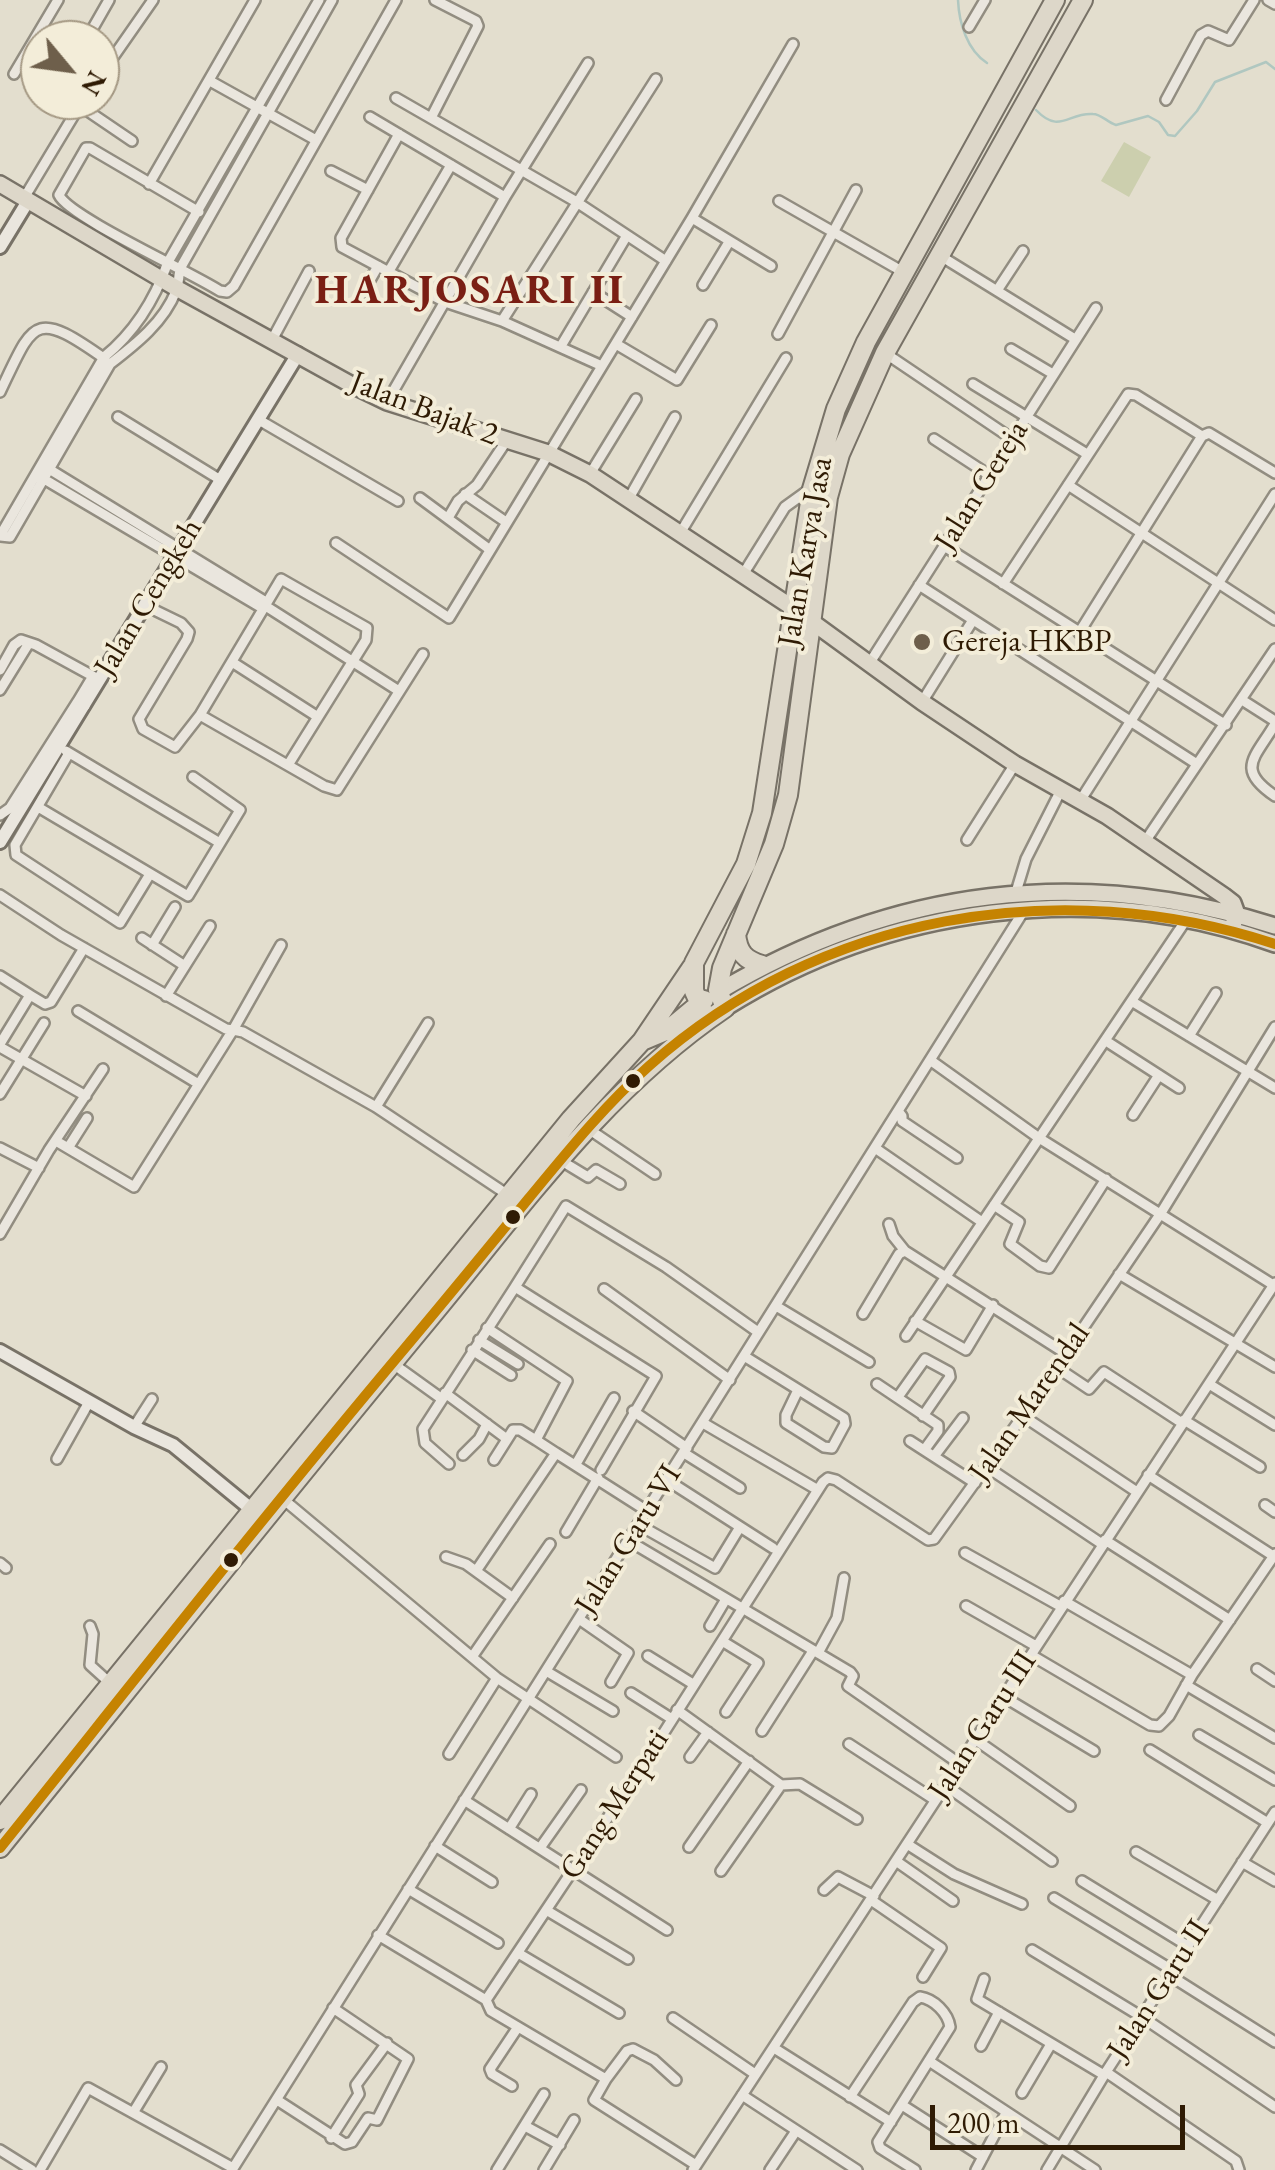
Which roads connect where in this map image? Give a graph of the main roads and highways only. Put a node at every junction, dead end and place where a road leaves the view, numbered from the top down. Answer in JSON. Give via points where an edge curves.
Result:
{"nodes":[{"id":1,"x":1055,"y":0,"type":"edge"},
{"id":2,"x":1082,"y":0,"type":"edge"},
{"id":3,"x":0,"y":184,"type":"edge"},
{"id":4,"x":955,"y":184,"type":"junction"},
{"id":5,"x":973,"y":193,"type":"junction"},
{"id":6,"x":793,"y":608,"type":"junction"},
{"id":7,"x":810,"y":621,"type":"junction"},
{"id":8,"x":1185,"y":869,"type":"junction"},
{"id":9,"x":1169,"y":900,"type":"junction"},
{"id":10,"x":1243,"y":925,"type":"junction"},
{"id":11,"x":1275,"y":926,"type":"edge"},
{"id":12,"x":736,"y":934,"type":"junction"},
{"id":13,"x":1275,"y":944,"type":"edge"},
{"id":14,"x":694,"y":963,"type":"junction"},
{"id":15,"x":762,"y":966,"type":"junction"},
{"id":16,"x":721,"y":1000,"type":"junction"},
{"id":17,"x":703,"y":1012,"type":"junction"},
{"id":18,"x":642,"y":1041,"type":"junction"},
{"id":19,"x":0,"y":1820,"type":"edge"},
{"id":20,"x":0,"y":1848,"type":"edge"}],
"edges":[{"from":1,"to":4,"type":"highway","name":"Jalan Karya Jasa"},
{"from":2,"to":5,"type":"highway","name":"Jalan Karya Jasa"},
{"from":3,"to":6,"type":"main road","name":"Jalan Bajak 2","via":[[388,402],[548,453],[590,474]]},
{"from":4,"to":5,"type":"highway"},
{"from":4,"to":6,"type":"highway","name":"Jalan Karya Jasa","via":[[866,342],[836,410],[812,489]]},
{"from":5,"to":7,"type":"highway","name":"Jalan Karya Jasa","via":[[885,354],[836,468]]},
{"from":6,"to":7,"type":"main road"},
{"from":6,"to":14,"type":"highway","name":"Jalan Karya Jasa","via":[[756,836]]},
{"from":7,"to":8,"type":"main road","via":[[1015,764]]},
{"from":7,"to":12,"type":"highway","name":"Jalan Karya Jasa","via":[[788,795]]},
{"from":8,"to":9,"type":"main road"},
{"from":8,"to":10,"type":"main road","via":[[1233,903]]},
{"from":9,"to":10,"type":"main road"},
{"from":9,"to":15,"type":"main road","via":[[1100,891],[1016,892],[901,912]]},
{"from":10,"to":11,"type":"main road"},
{"from":10,"to":13,"type":"main road"},
{"from":10,"to":16,"type":"main road","via":[[1025,910],[944,919],[870,938]]},
{"from":12,"to":15,"type":"highway","via":[[740,952]]},
{"from":12,"to":16,"type":"highway","name":"Jalan Karya Jasa","via":[[722,968]]},
{"from":14,"to":17,"type":"highway","via":[[692,982]]},
{"from":14,"to":18,"type":"highway","name":"Jalan Karya Jasa"},
{"from":15,"to":16,"type":"main road"},
{"from":16,"to":17,"type":"highway"},
{"from":17,"to":18,"type":"highway"},
{"from":17,"to":20,"type":"highway","via":[[586,1128]]},
{"from":18,"to":19,"type":"highway"}]}
